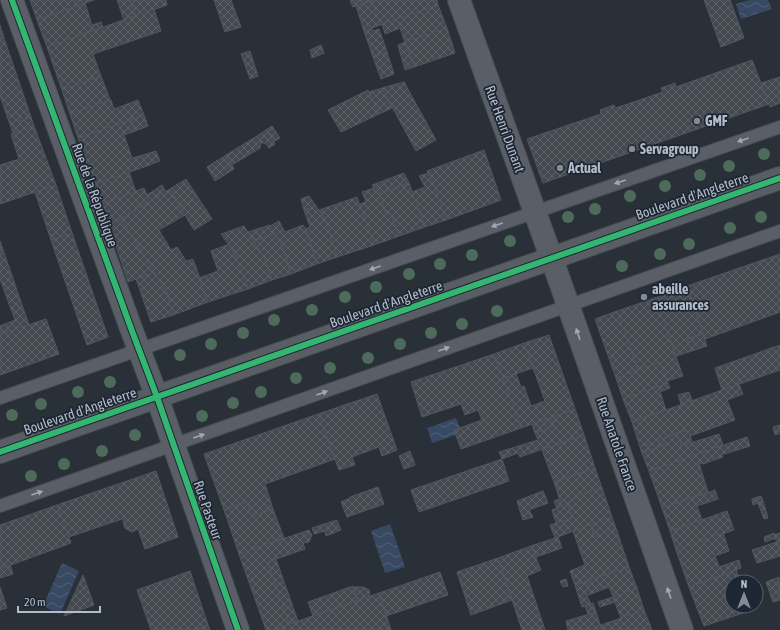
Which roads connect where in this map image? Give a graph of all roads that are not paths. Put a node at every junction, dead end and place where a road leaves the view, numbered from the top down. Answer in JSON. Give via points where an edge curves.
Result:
{"nodes":[{"id":1,"x":12,"y":0,"type":"edge"},
{"id":2,"x":459,"y":0,"type":"edge"},
{"id":3,"x":780,"y":127,"type":"edge"},
{"id":4,"x":780,"y":178,"type":"edge"},
{"id":5,"x":535,"y":212,"type":"junction"},
{"id":6,"x":780,"y":231,"type":"edge"},
{"id":7,"x":551,"y":258,"type":"junction"},
{"id":8,"x":568,"y":305,"type":"junction"},
{"id":9,"x":139,"y":350,"type":"junction"},
{"id":10,"x":157,"y":397,"type":"junction"},
{"id":11,"x":0,"y":398,"type":"edge"},
{"id":12,"x":173,"y":446,"type":"junction"},
{"id":13,"x":0,"y":452,"type":"edge"},
{"id":14,"x":0,"y":506,"type":"edge"},
{"id":15,"x":238,"y":630,"type":"edge"},
{"id":16,"x":682,"y":630,"type":"edge"}],
"edges":[{"from":1,"to":9,"type":"street","name":"Rue de la République"},
{"from":2,"to":5,"type":"street","name":"Rue Henri Dunant"},
{"from":3,"to":5,"type":"lane","one_way":true},
{"from":4,"to":7,"type":"main road","name":"Boulevard d'Angleterre"},
{"from":5,"to":7,"type":"street","name":"Rue Henri Dunant"},
{"from":5,"to":9,"type":"lane","one_way":true},
{"from":6,"to":8,"type":"lane"},
{"from":7,"to":8,"type":"street","name":"Rue Anatole France"},
{"from":7,"to":10,"type":"main road","name":"Boulevard d'Angleterre"},
{"from":12,"to":8,"type":"lane","one_way":true},
{"from":16,"to":8,"type":"street","name":"Rue Anatole France","one_way":true},
{"from":9,"to":10,"type":"street","name":"Rue de la République"},
{"from":9,"to":11,"type":"lane"},
{"from":10,"to":12,"type":"street","name":"Rue Pasteur"},
{"from":10,"to":13,"type":"main road","name":"Boulevard d'Angleterre"},
{"from":14,"to":12,"type":"lane","one_way":true},
{"from":12,"to":15,"type":"street","name":"Rue Pasteur"}]}
